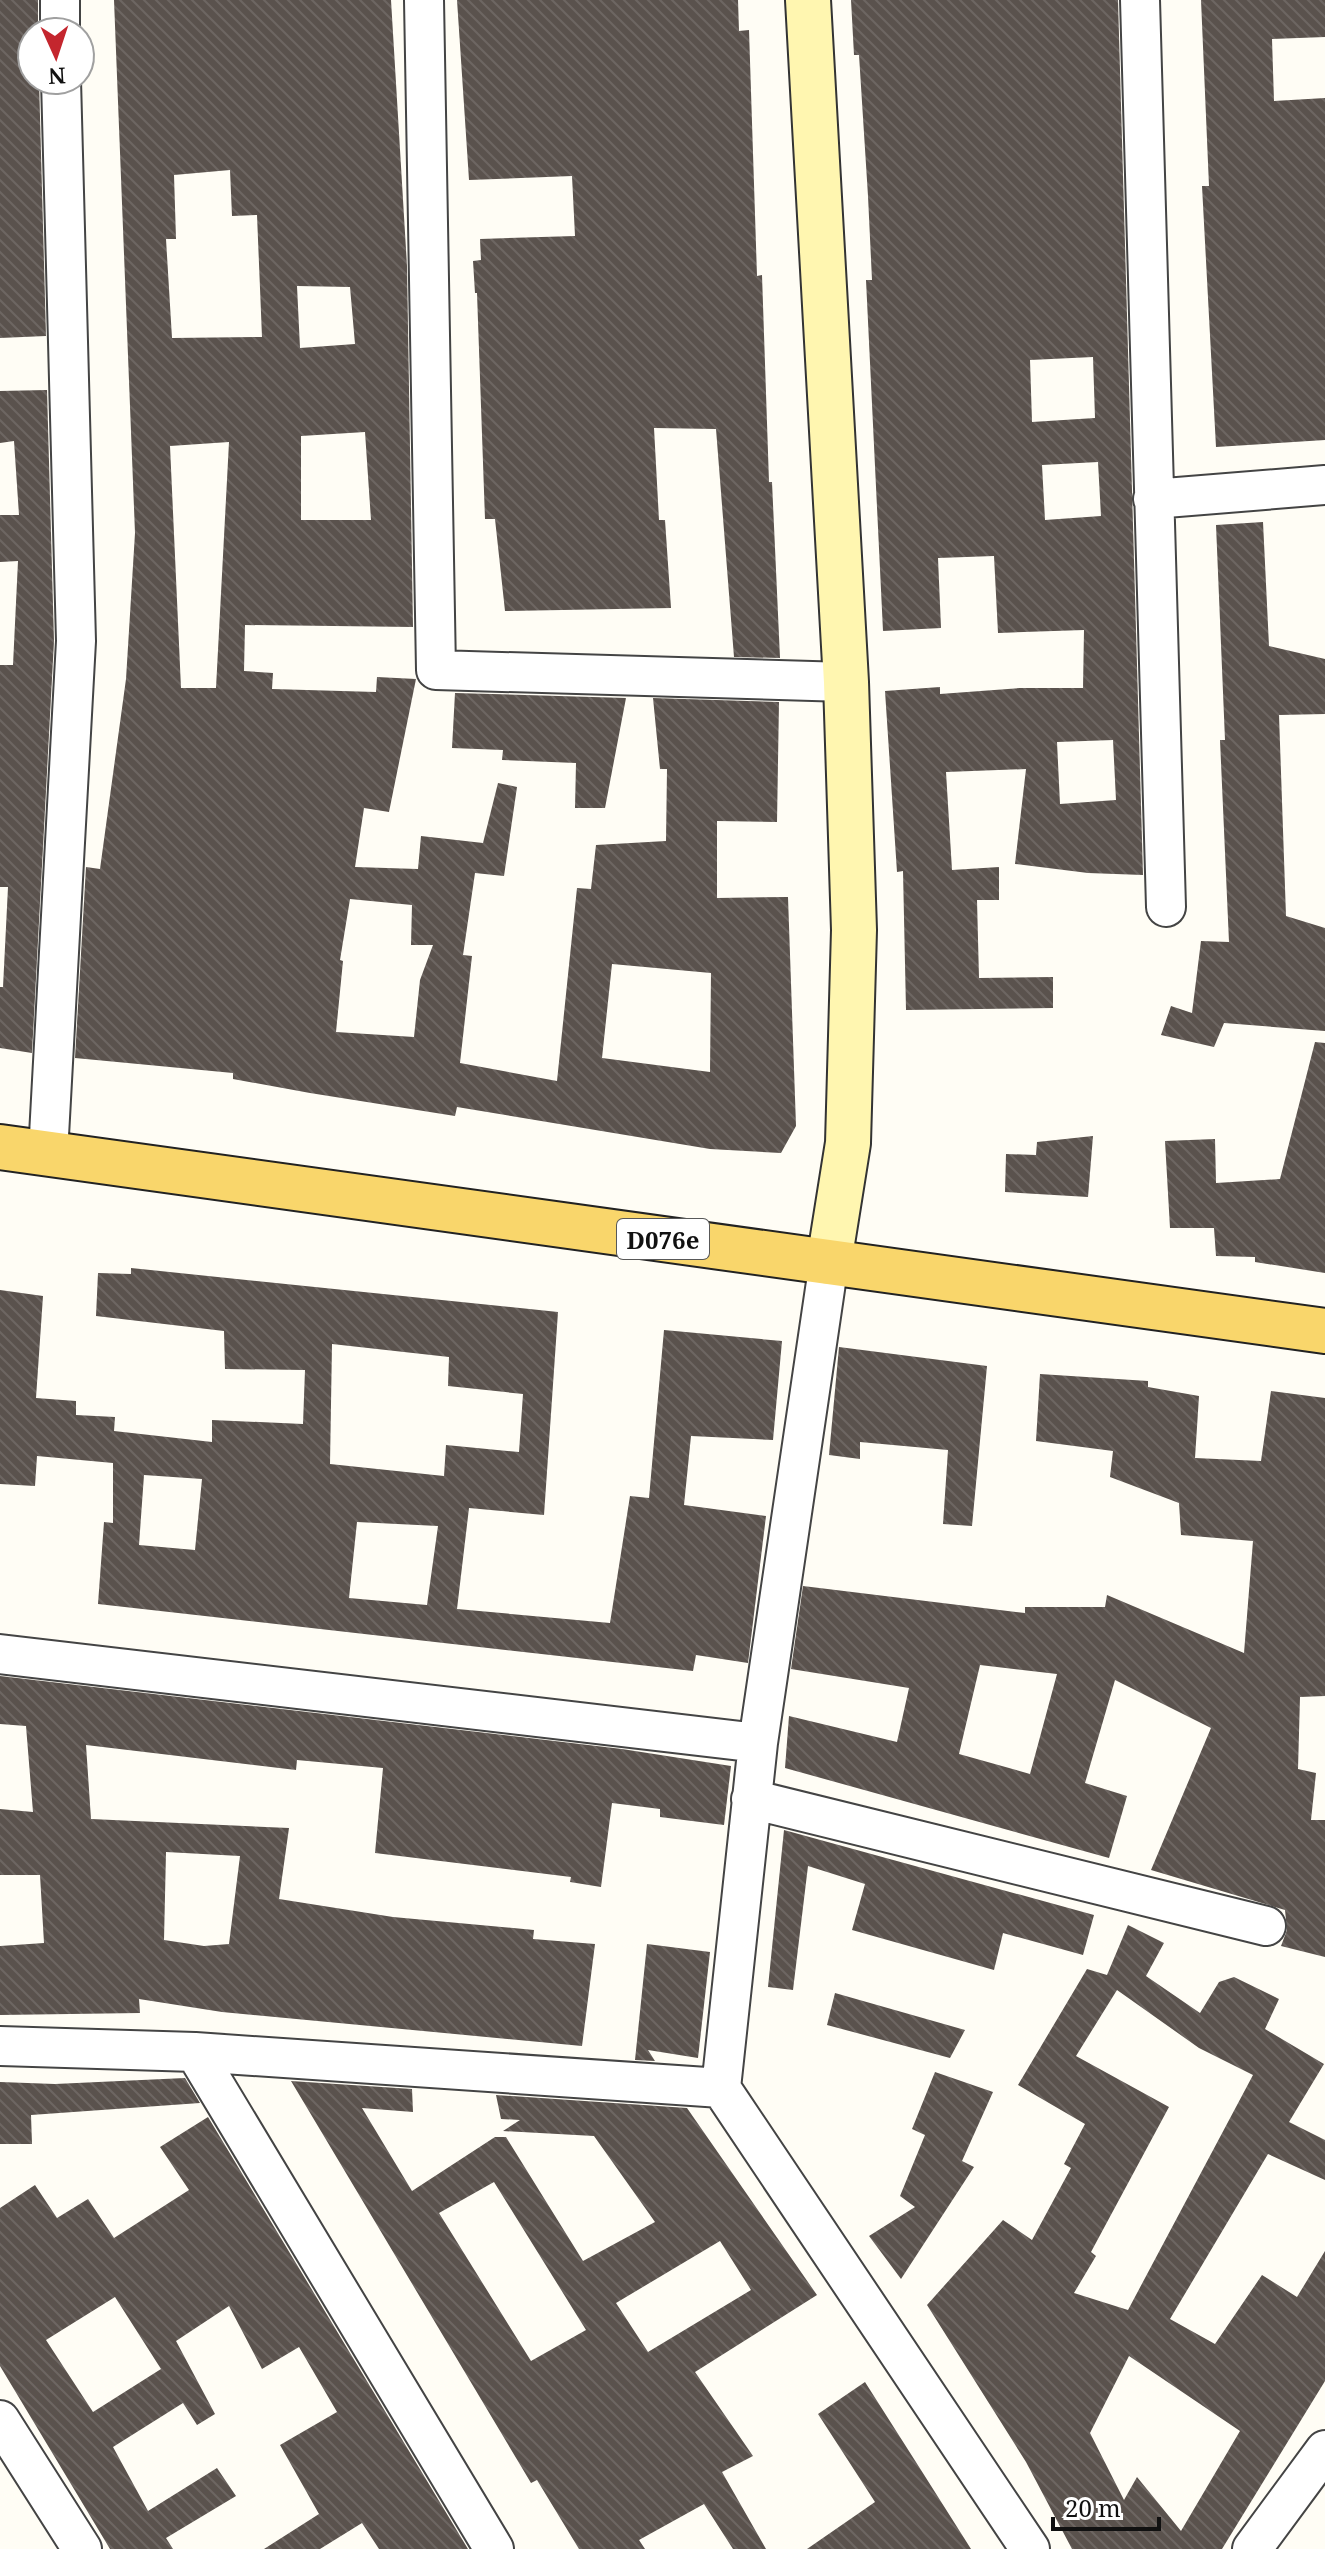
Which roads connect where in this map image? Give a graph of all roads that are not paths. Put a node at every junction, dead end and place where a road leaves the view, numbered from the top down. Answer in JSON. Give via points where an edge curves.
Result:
{"nodes":[{"id":1,"x":424,"y":0,"type":"edge"},
{"id":2,"x":808,"y":0,"type":"edge"},
{"id":3,"x":1140,"y":0,"type":"edge"},
{"id":4,"x":61,"y":96,"type":"edge"},
{"id":5,"x":1325,"y":485,"type":"edge"},
{"id":6,"x":1153,"y":499,"type":"junction"},
{"id":7,"x":846,"y":682,"type":"junction"},
{"id":8,"x":1166,"y":907,"type":"dead end"},
{"id":9,"x":0,"y":1147,"type":"edge"},
{"id":10,"x":48,"y":1154,"type":"junction"},
{"id":11,"x":829,"y":1262,"type":"junction"},
{"id":12,"x":1325,"y":1331,"type":"edge"},
{"id":13,"x":0,"y":1654,"type":"edge"},
{"id":14,"x":758,"y":1743,"type":"junction"},
{"id":15,"x":751,"y":1799,"type":"junction"},
{"id":16,"x":1266,"y":1926,"type":"dead end"},
{"id":17,"x":0,"y":2046,"type":"edge"},
{"id":18,"x":195,"y":2052,"type":"junction"},
{"id":19,"x":721,"y":2088,"type":"junction"},
{"id":20,"x":0,"y":2420,"type":"edge"},
{"id":21,"x":1325,"y":2450,"type":"edge"},
{"id":22,"x":82,"y":2549,"type":"edge"},
{"id":23,"x":494,"y":2549,"type":"edge"},
{"id":24,"x":1030,"y":2549,"type":"edge"},
{"id":25,"x":1252,"y":2549,"type":"edge"}],
"edges":[{"from":1,"to":7,"type":"street","via":[[436,670]]},
{"from":2,"to":7,"type":"main road"},
{"from":3,"to":6,"type":"street"},
{"from":4,"to":10,"type":"street","via":[[76,641]]},
{"from":5,"to":6,"type":"street"},
{"from":6,"to":8,"type":"street"},
{"from":7,"to":11,"type":"main road","via":[[854,930],[848,1143]]},
{"from":9,"to":10,"type":"main road","number":"D076e"},
{"from":10,"to":11,"type":"main road","number":"D076e"},
{"from":11,"to":12,"type":"main road","number":"D076e"},
{"from":11,"to":14,"type":"street"},
{"from":13,"to":14,"type":"street"},
{"from":14,"to":15,"type":"street"},
{"from":15,"to":16,"type":"street"},
{"from":15,"to":19,"type":"street"},
{"from":17,"to":18,"type":"street"},
{"from":18,"to":19,"type":"street"},
{"from":18,"to":23,"type":"street"},
{"from":19,"to":24,"type":"street"},
{"from":20,"to":22,"type":"street"},
{"from":21,"to":25,"type":"street"}]}
